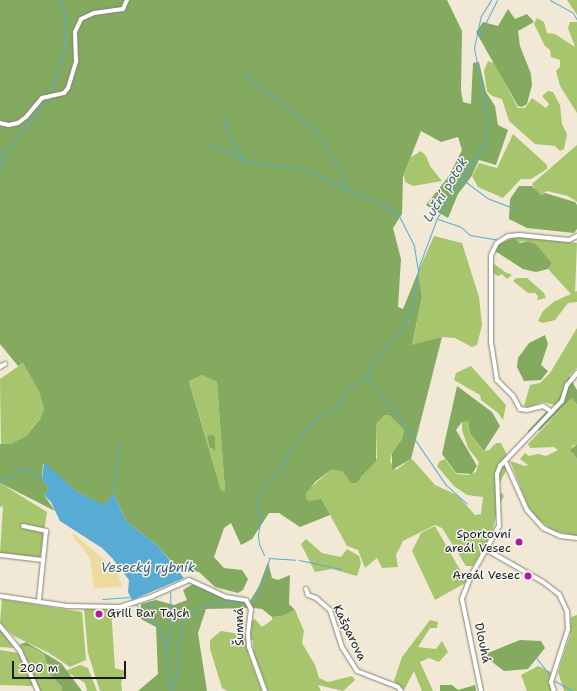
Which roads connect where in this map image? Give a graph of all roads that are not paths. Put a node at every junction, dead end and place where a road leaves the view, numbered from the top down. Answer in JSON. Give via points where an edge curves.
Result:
{"nodes":[{"id":1,"x":127,"y":0,"type":"edge"},
{"id":2,"x":0,"y":123,"type":"edge"},
{"id":3,"x":577,"y":236,"type":"edge"},
{"id":4,"x":5,"y":364,"type":"dead end"},
{"id":5,"x":0,"y":367,"type":"edge"},
{"id":6,"x":577,"y":373,"type":"edge"},
{"id":7,"x":552,"y":412,"type":"junction"},
{"id":8,"x":506,"y":461,"type":"junction"},
{"id":9,"x":23,"y":526,"type":"dead end"},
{"id":10,"x":577,"y":538,"type":"edge"},
{"id":11,"x":487,"y":550,"type":"junction"},
{"id":12,"x":0,"y":555,"type":"edge"},
{"id":13,"x":43,"y":560,"type":"junction"},
{"id":14,"x":306,"y":588,"type":"dead end"},
{"id":15,"x":0,"y":596,"type":"edge"},
{"id":16,"x":39,"y":600,"type":"junction"},
{"id":17,"x":0,"y":626,"type":"edge"},
{"id":18,"x":38,"y":691,"type":"edge"},
{"id":19,"x":265,"y":691,"type":"edge"},
{"id":20,"x":401,"y":691,"type":"edge"},
{"id":21,"x":481,"y":691,"type":"edge"},
{"id":22,"x":554,"y":691,"type":"edge"}],
"edges":[{"from":1,"to":2,"type":"street","via":[[123,9],[94,13],[81,20],[75,32],[77,54],[74,71],[64,93],[42,98],[18,123]]},
{"from":3,"to":7,"type":"street","via":[[569,240],[508,236],[496,243],[491,255],[491,341],[497,380],[513,396],[520,409],[542,406]]},
{"from":4,"to":5,"type":"street"},
{"from":6,"to":7,"type":"street","via":[[567,385],[562,401]]},
{"from":7,"to":8,"type":"street"},
{"from":8,"to":10,"type":"street","via":[[527,510],[543,528],[560,536]]},
{"from":8,"to":11,"type":"street","via":[[497,474],[499,526]]},
{"from":9,"to":13,"type":"street","via":[[46,531]]},
{"from":11,"to":21,"type":"street","name":"Dlouhá","via":[[471,576],[462,599]]},
{"from":11,"to":22,"type":"street","via":[[559,594],[568,611],[568,629],[551,682]]},
{"from":12,"to":13,"type":"street"},
{"from":13,"to":16,"type":"street"},
{"from":14,"to":20,"type":"street","name":"Kašparova","via":[[308,596],[316,598],[330,610],[342,647],[357,671],[398,687]]},
{"from":15,"to":16,"type":"street"},
{"from":16,"to":19,"type":"street","name":"Šumná","via":[[116,608],[135,603],[189,580],[226,597],[248,601],[251,609],[249,647]]},
{"from":17,"to":18,"type":"street","via":[[20,651]]}]}
